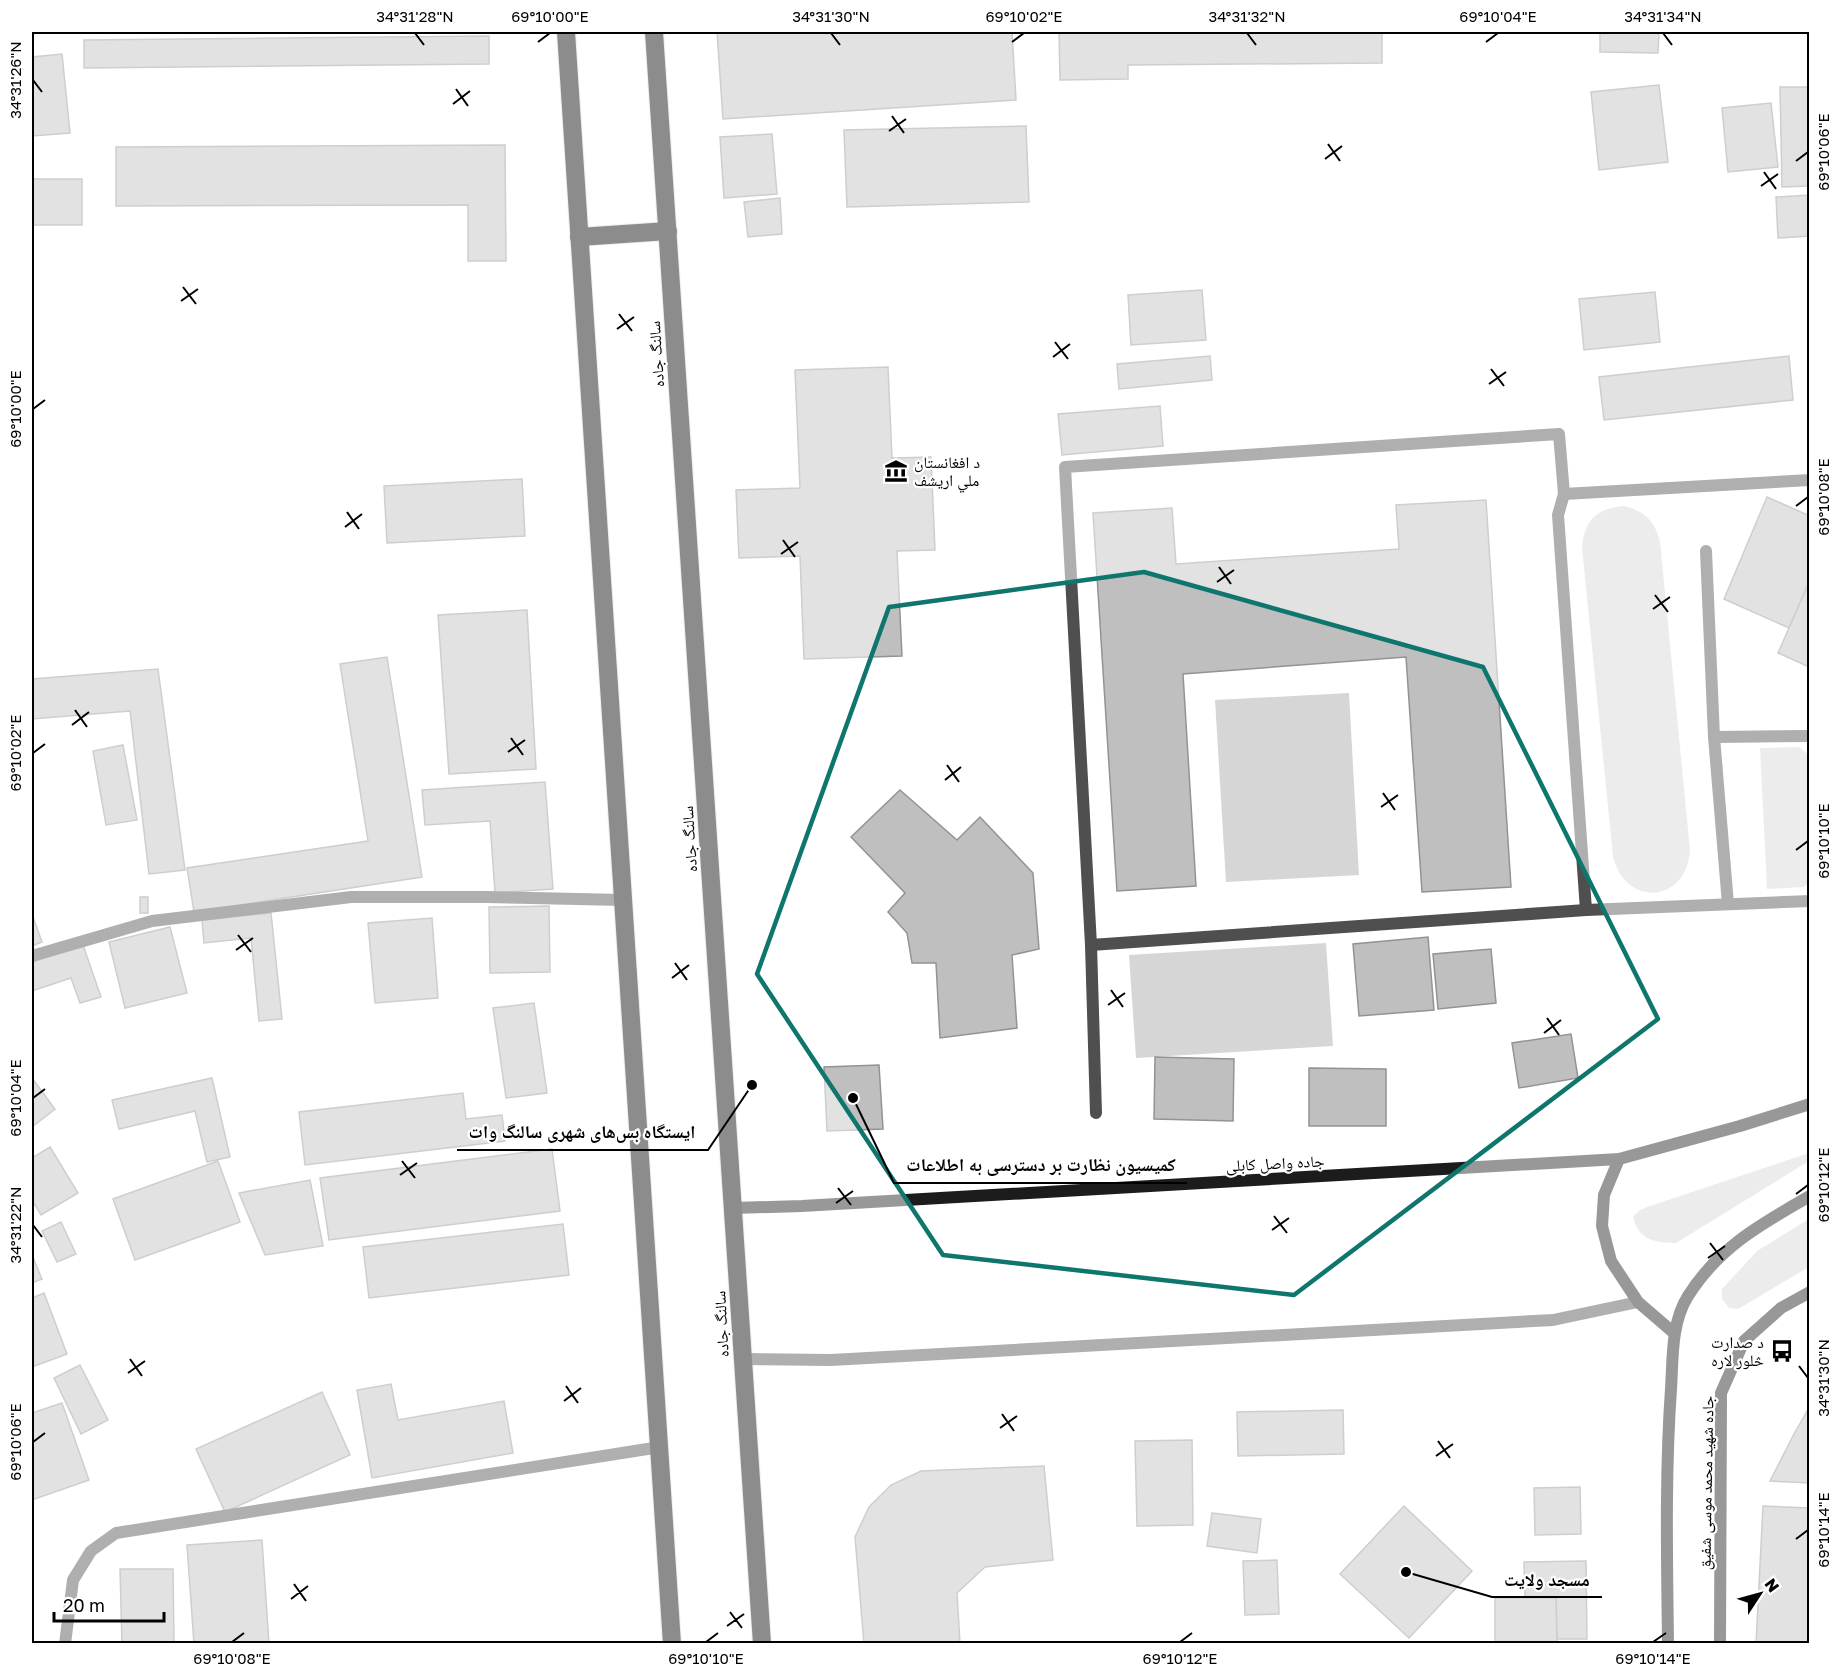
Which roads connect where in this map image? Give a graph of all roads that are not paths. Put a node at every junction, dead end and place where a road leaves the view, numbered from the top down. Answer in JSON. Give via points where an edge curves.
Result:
{"nodes":[{"id":1,"x":566,"y":32,"type":"edge"},
{"id":2,"x":654,"y":32,"type":"edge"},
{"id":3,"x":668,"y":231,"type":"junction"},
{"id":4,"x":579,"y":237,"type":"junction"},
{"id":5,"x":1809,"y":480,"type":"edge"},
{"id":6,"x":1564,"y":494,"type":"junction"},
{"id":7,"x":1706,"y":551,"type":"dead end"},
{"id":8,"x":1714,"y":736,"type":"junction"},
{"id":9,"x":1809,"y":736,"type":"edge"},
{"id":10,"x":624,"y":900,"type":"junction"},
{"id":11,"x":1809,"y":901,"type":"edge"},
{"id":12,"x":1728,"y":904,"type":"junction"},
{"id":13,"x":1586,"y":910,"type":"junction"},
{"id":14,"x":1091,"y":945,"type":"junction"},
{"id":15,"x":32,"y":956,"type":"edge"},
{"id":16,"x":1809,"y":1104,"type":"edge"},
{"id":17,"x":1096,"y":1113,"type":"dead end"},
{"id":18,"x":1619,"y":1159,"type":"junction"},
{"id":19,"x":1809,"y":1196,"type":"edge"},
{"id":20,"x":734,"y":1208,"type":"junction"},
{"id":21,"x":1809,"y":1292,"type":"edge"},
{"id":22,"x":1638,"y":1302,"type":"junction"},
{"id":23,"x":1674,"y":1333,"type":"junction"},
{"id":24,"x":742,"y":1359,"type":"junction"},
{"id":25,"x":660,"y":1447,"type":"junction"},
{"id":26,"x":65,"y":1644,"type":"edge"},
{"id":27,"x":672,"y":1644,"type":"edge"},
{"id":28,"x":762,"y":1644,"type":"edge"},
{"id":29,"x":1668,"y":1644,"type":"edge"},
{"id":30,"x":1720,"y":1644,"type":"edge"}],
"edges":[{"from":1,"to":4,"type":"highway"},
{"from":2,"to":3,"type":"highway","name":"سالنگ جاده"},
{"from":3,"to":4,"type":"highway"},
{"from":3,"to":20,"type":"highway","name":"سالنگ جاده"},
{"from":4,"to":10,"type":"highway"},
{"from":5,"to":6,"type":"street"},
{"from":6,"to":13,"type":"street","via":[[1558,515]]},
{"from":6,"to":14,"type":"street","via":[[1559,434],[1065,467]]},
{"from":7,"to":8,"type":"street"},
{"from":8,"to":9,"type":"street"},
{"from":8,"to":12,"type":"street"},
{"from":10,"to":15,"type":"street","via":[[351,897],[152,921]]},
{"from":10,"to":25,"type":"highway"},
{"from":11,"to":12,"type":"street"},
{"from":12,"to":13,"type":"street"},
{"from":13,"to":14,"type":"street"},
{"from":14,"to":17,"type":"street"},
{"from":16,"to":18,"type":"main road","name":"جاده واصل کابلی"},
{"from":18,"to":20,"type":"main road","name":"جاده واصل کابلی"},
{"from":18,"to":22,"type":"main road","via":[[1604,1195],[1602,1226],[1611,1261]]},
{"from":19,"to":23,"type":"main road","via":[[1746,1233],[1711,1264],[1687,1298]]},
{"from":20,"to":24,"type":"highway","name":"سالنگ جاده"},
{"from":21,"to":30,"type":"main road","name":"جاده شهید محمد موسی شفیق","via":[[1781,1308],[1744,1341],[1722,1393]]},
{"from":22,"to":23,"type":"main road"},
{"from":22,"to":24,"type":"street","via":[[1553,1320],[831,1360]]},
{"from":23,"to":29,"type":"main road","via":[[1667,1445]]},
{"from":24,"to":28,"type":"highway","name":"سالنگ جاده"},
{"from":25,"to":26,"type":"street","via":[[116,1533],[91,1551],[73,1580]]},
{"from":25,"to":27,"type":"highway"}]}
